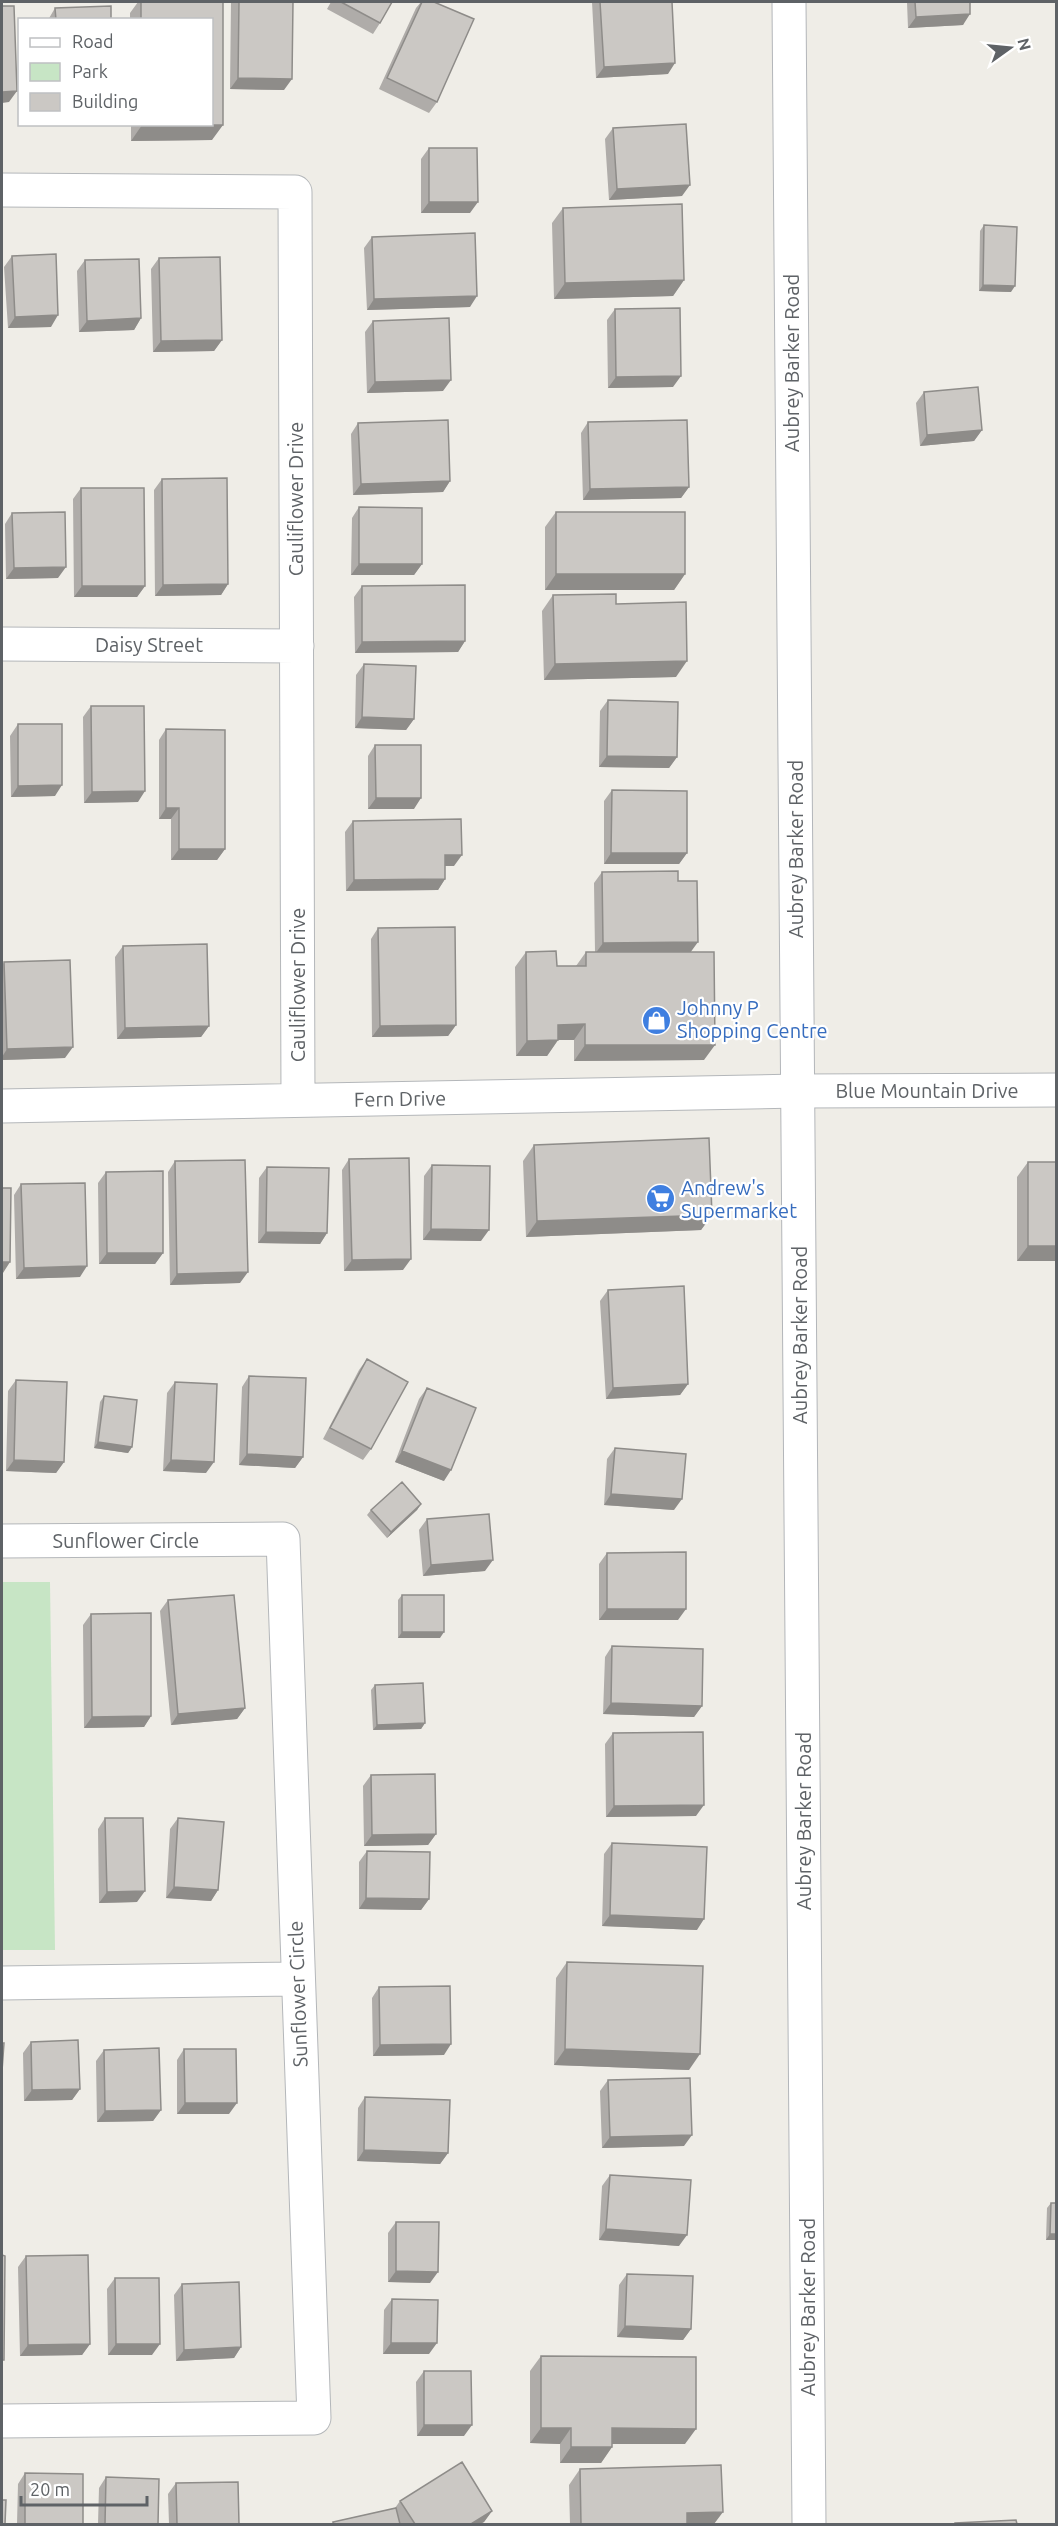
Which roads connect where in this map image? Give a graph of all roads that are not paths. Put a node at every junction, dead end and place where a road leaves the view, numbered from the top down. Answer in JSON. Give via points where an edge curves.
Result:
{"nodes":[{"id":1,"x":789,"y":2,"type":"edge"},
{"id":2,"x":2,"y":190,"type":"edge"},
{"id":3,"x":2,"y":644,"type":"edge"},
{"id":4,"x":297,"y":646,"type":"junction"},
{"id":5,"x":1056,"y":1090,"type":"edge"},
{"id":6,"x":798,"y":1091,"type":"junction"},
{"id":7,"x":298,"y":1100,"type":"junction"},
{"id":8,"x":2,"y":1106,"type":"edge"},
{"id":9,"x":2,"y":1541,"type":"edge"},
{"id":10,"x":297,"y":1979,"type":"junction"},
{"id":11,"x":2,"y":1983,"type":"edge"},
{"id":12,"x":2,"y":2421,"type":"edge"},
{"id":13,"x":809,"y":2524,"type":"edge"}],
"edges":[{"from":1,"to":6,"type":"street","name":"Aubrey Barker Road"},
{"from":2,"to":4,"type":"street","name":"Cauliflower Drive","via":[[295,192]]},
{"from":3,"to":4,"type":"street","name":"Daisy Street"},
{"from":4,"to":7,"type":"street","name":"Cauliflower Drive"},
{"from":5,"to":6,"type":"street","name":"Blue Mountain Drive"},
{"from":6,"to":7,"type":"street","name":"Fern Drive"},
{"from":6,"to":13,"type":"street","name":"Aubrey Barker Road"},
{"from":7,"to":8,"type":"street","name":"Fern Drive"},
{"from":9,"to":10,"type":"street","name":"Sunflower Circle","via":[[283,1539]]},
{"from":10,"to":11,"type":"street"},
{"from":10,"to":12,"type":"street","name":"Sunflower Circle","via":[[314,2418]]}]}
